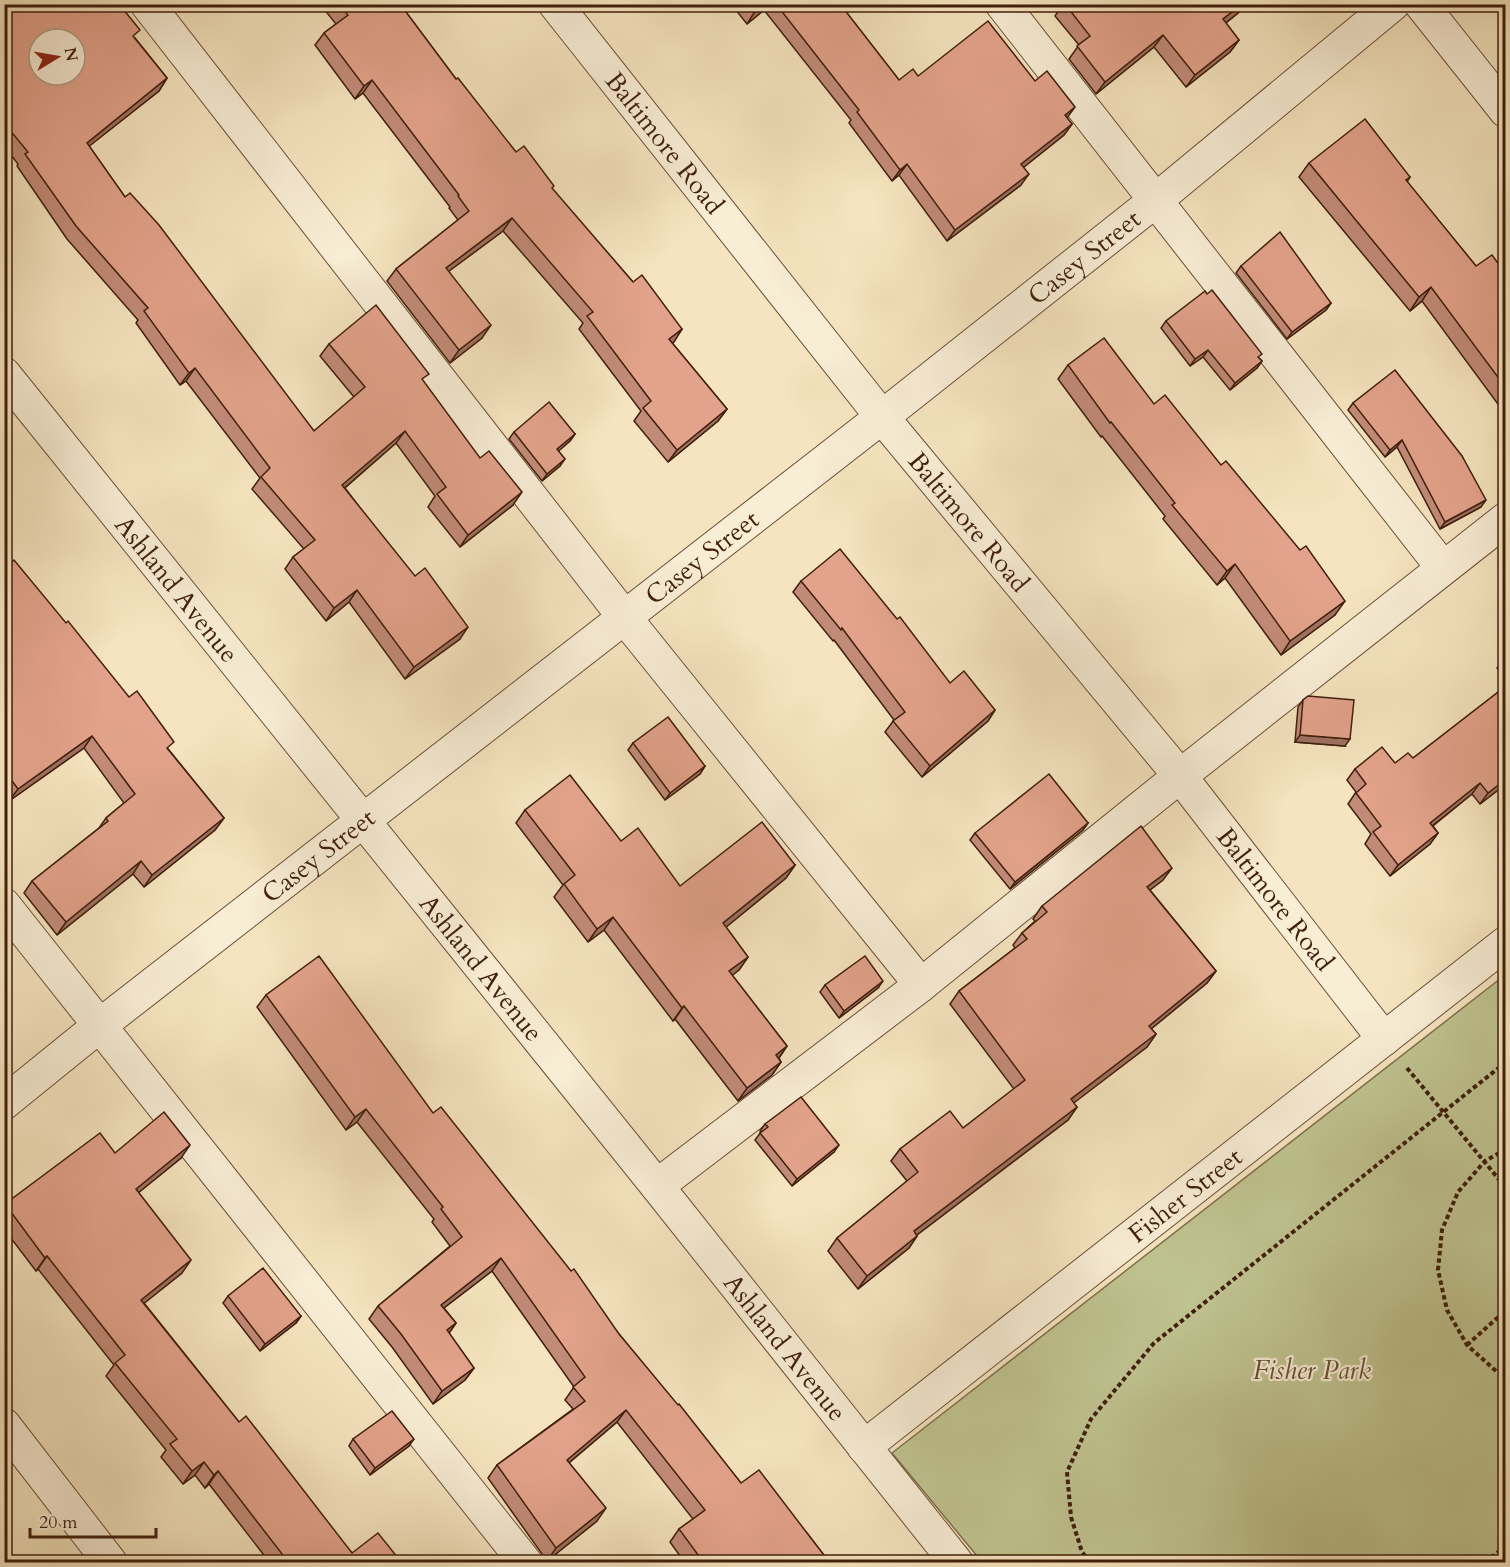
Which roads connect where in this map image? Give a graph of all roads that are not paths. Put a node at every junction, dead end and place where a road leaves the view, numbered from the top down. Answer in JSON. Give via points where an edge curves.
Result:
{"nodes":[{"id":1,"x":147,"y":4,"type":"edge"},
{"id":2,"x":555,"y":4,"type":"edge"},
{"id":3,"x":1002,"y":4,"type":"edge"},
{"id":4,"x":1393,"y":4,"type":"edge"},
{"id":5,"x":1421,"y":4,"type":"edge"},
{"id":6,"x":1506,"y":111,"type":"edge"},
{"id":7,"x":1156,"y":200,"type":"junction"},
{"id":8,"x":4,"y":374,"type":"edge"},
{"id":9,"x":882,"y":417,"type":"junction"},
{"id":10,"x":1506,"y":519,"type":"edge"},
{"id":11,"x":1443,"y":568,"type":"junction"},
{"id":12,"x":626,"y":618,"type":"junction"},
{"id":13,"x":1180,"y":776,"type":"junction"},
{"id":14,"x":363,"y":821,"type":"junction"},
{"id":15,"x":4,"y":905,"type":"edge"},
{"id":16,"x":1506,"y":943,"type":"edge"},
{"id":17,"x":921,"y":985,"type":"junction"},
{"id":18,"x":99,"y":1026,"type":"junction"},
{"id":19,"x":1384,"y":1039,"type":"junction"},
{"id":20,"x":4,"y":1103,"type":"edge"},
{"id":21,"x":657,"y":1186,"type":"junction"},
{"id":22,"x":4,"y":1425,"type":"edge"},
{"id":23,"x":864,"y":1447,"type":"junction"},
{"id":24,"x":110,"y":1563,"type":"edge"},
{"id":25,"x":525,"y":1563,"type":"edge"},
{"id":26,"x":956,"y":1563,"type":"edge"}],
"edges":[{"from":1,"to":12,"type":"street"},
{"from":2,"to":9,"type":"street","name":"Baltimore Road"},
{"from":3,"to":7,"type":"street"},
{"from":4,"to":7,"type":"street","name":"Casey Street"},
{"from":5,"to":6,"type":"street"},
{"from":7,"to":9,"type":"street","name":"Casey Street"},
{"from":7,"to":11,"type":"street"},
{"from":8,"to":14,"type":"street","name":"Ashland Avenue"},
{"from":9,"to":12,"type":"street","name":"Casey Street"},
{"from":9,"to":13,"type":"street","name":"Baltimore Road"},
{"from":10,"to":11,"type":"street"},
{"from":11,"to":13,"type":"street"},
{"from":12,"to":14,"type":"street","name":"Casey Street"},
{"from":12,"to":17,"type":"street"},
{"from":13,"to":17,"type":"street"},
{"from":13,"to":19,"type":"street","name":"Baltimore Road"},
{"from":14,"to":18,"type":"street","name":"Casey Street"},
{"from":14,"to":21,"type":"street","name":"Ashland Avenue"},
{"from":15,"to":18,"type":"street"},
{"from":16,"to":19,"type":"street","name":"Fisher Street"},
{"from":17,"to":21,"type":"street"},
{"from":18,"to":20,"type":"street","name":"Casey Street"},
{"from":18,"to":25,"type":"street"},
{"from":19,"to":23,"type":"street","name":"Fisher Street"},
{"from":21,"to":23,"type":"street","name":"Ashland Avenue"},
{"from":22,"to":24,"type":"street"},
{"from":23,"to":26,"type":"street","name":"Ashland Avenue"}]}
